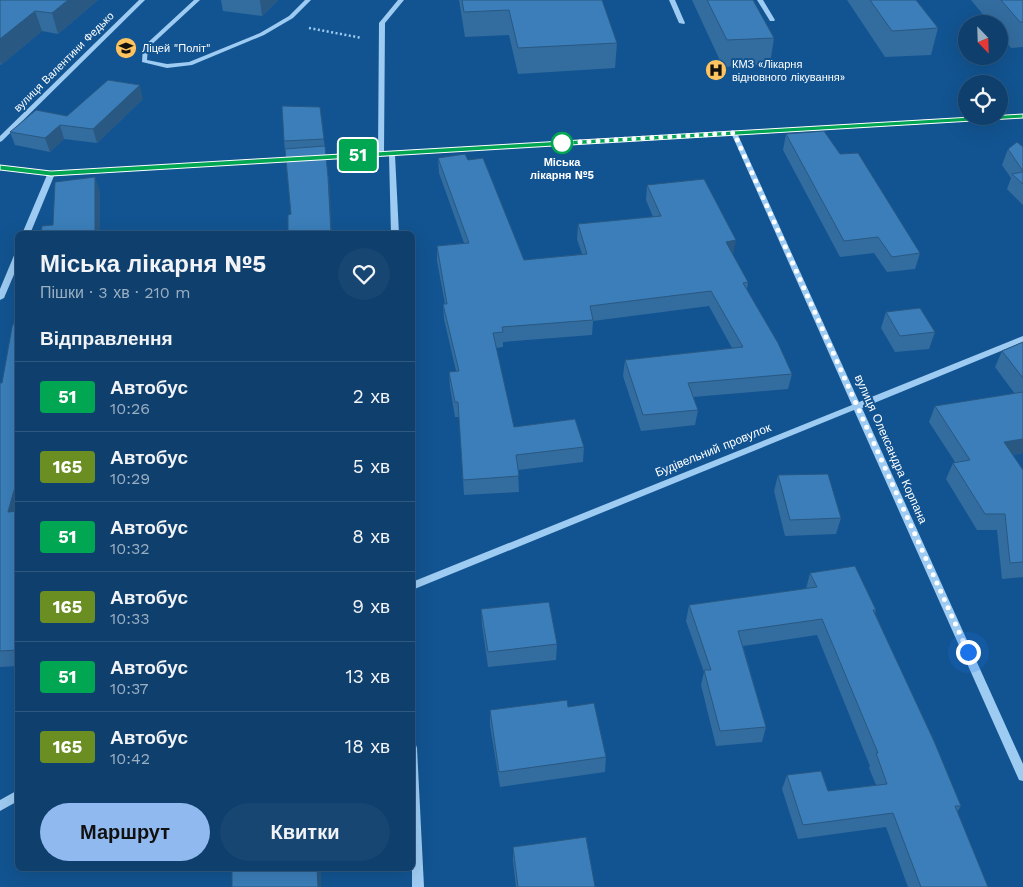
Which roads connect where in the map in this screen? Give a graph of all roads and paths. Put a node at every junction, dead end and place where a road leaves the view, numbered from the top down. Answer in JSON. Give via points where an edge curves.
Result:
{"nodes":[{"id":1,"x":142,"y":0,"type":"edge"},
{"id":2,"x":197,"y":0,"type":"edge"},
{"id":3,"x":308,"y":0,"type":"edge"},
{"id":4,"x":401,"y":0,"type":"edge"},
{"id":5,"x":672,"y":0,"type":"edge"},
{"id":6,"x":760,"y":0,"type":"edge"},
{"id":7,"x":772,"y":20,"type":"dead end"},
{"id":8,"x":682,"y":23,"type":"dead end"},
{"id":9,"x":307,"y":28,"type":"dead end"},
{"id":10,"x":382,"y":42,"type":"junction"},
{"id":11,"x":1023,"y":116,"type":"edge"},
{"id":12,"x":734,"y":133,"type":"junction"},
{"id":13,"x":0,"y":140,"type":"edge"},
{"id":14,"x":381,"y":154,"type":"junction"},
{"id":15,"x":392,"y":154,"type":"junction"},
{"id":16,"x":0,"y":167,"type":"edge"},
{"id":17,"x":51,"y":174,"type":"junction"},
{"id":18,"x":27,"y":231,"type":"edge"},
{"id":19,"x":395,"y":231,"type":"edge"},
{"id":20,"x":15,"y":262,"type":"edge"},
{"id":21,"x":0,"y":298,"type":"edge"},
{"id":22,"x":1023,"y":339,"type":"edge"},
{"id":23,"x":858,"y":406,"type":"junction"},
{"id":24,"x":415,"y":585,"type":"edge"},
{"id":25,"x":1023,"y":776,"type":"edge"},
{"id":26,"x":15,"y":797,"type":"edge"},
{"id":27,"x":0,"y":806,"type":"edge"},
{"id":28,"x":415,"y":818,"type":"edge"},
{"id":29,"x":418,"y":887,"type":"edge"}],
"edges":[{"from":1,"to":13,"type":"street","name":"вулиця Валентини Федько"},
{"from":2,"to":3,"type":"street","via":[[145,48],[144,61],[167,66],[190,64],[262,34],[291,17]]},
{"from":4,"to":10,"type":"street","via":[[382,23]]},
{"from":5,"to":8,"type":"street"},
{"from":6,"to":7,"type":"street"},
{"from":9,"to":10,"type":"path"},
{"from":10,"to":14,"type":"street"},
{"from":11,"to":12,"type":"street"},
{"from":12,"to":15,"type":"street"},
{"from":12,"to":23,"type":"street","name":"вулиця Олександра Корпана"},
{"from":14,"to":15,"type":"street"},
{"from":14,"to":17,"type":"street"},
{"from":15,"to":19,"type":"street"},
{"from":16,"to":17,"type":"street"},
{"from":17,"to":18,"type":"street"},
{"from":20,"to":21,"type":"street"},
{"from":22,"to":23,"type":"street","name":"Будівельний провулок"},
{"from":23,"to":24,"type":"street","name":"Будівельний провулок"},
{"from":23,"to":25,"type":"street","name":"вулиця Олександра Корпана"},
{"from":26,"to":27,"type":"street"},
{"from":28,"to":29,"type":"street"}]}
